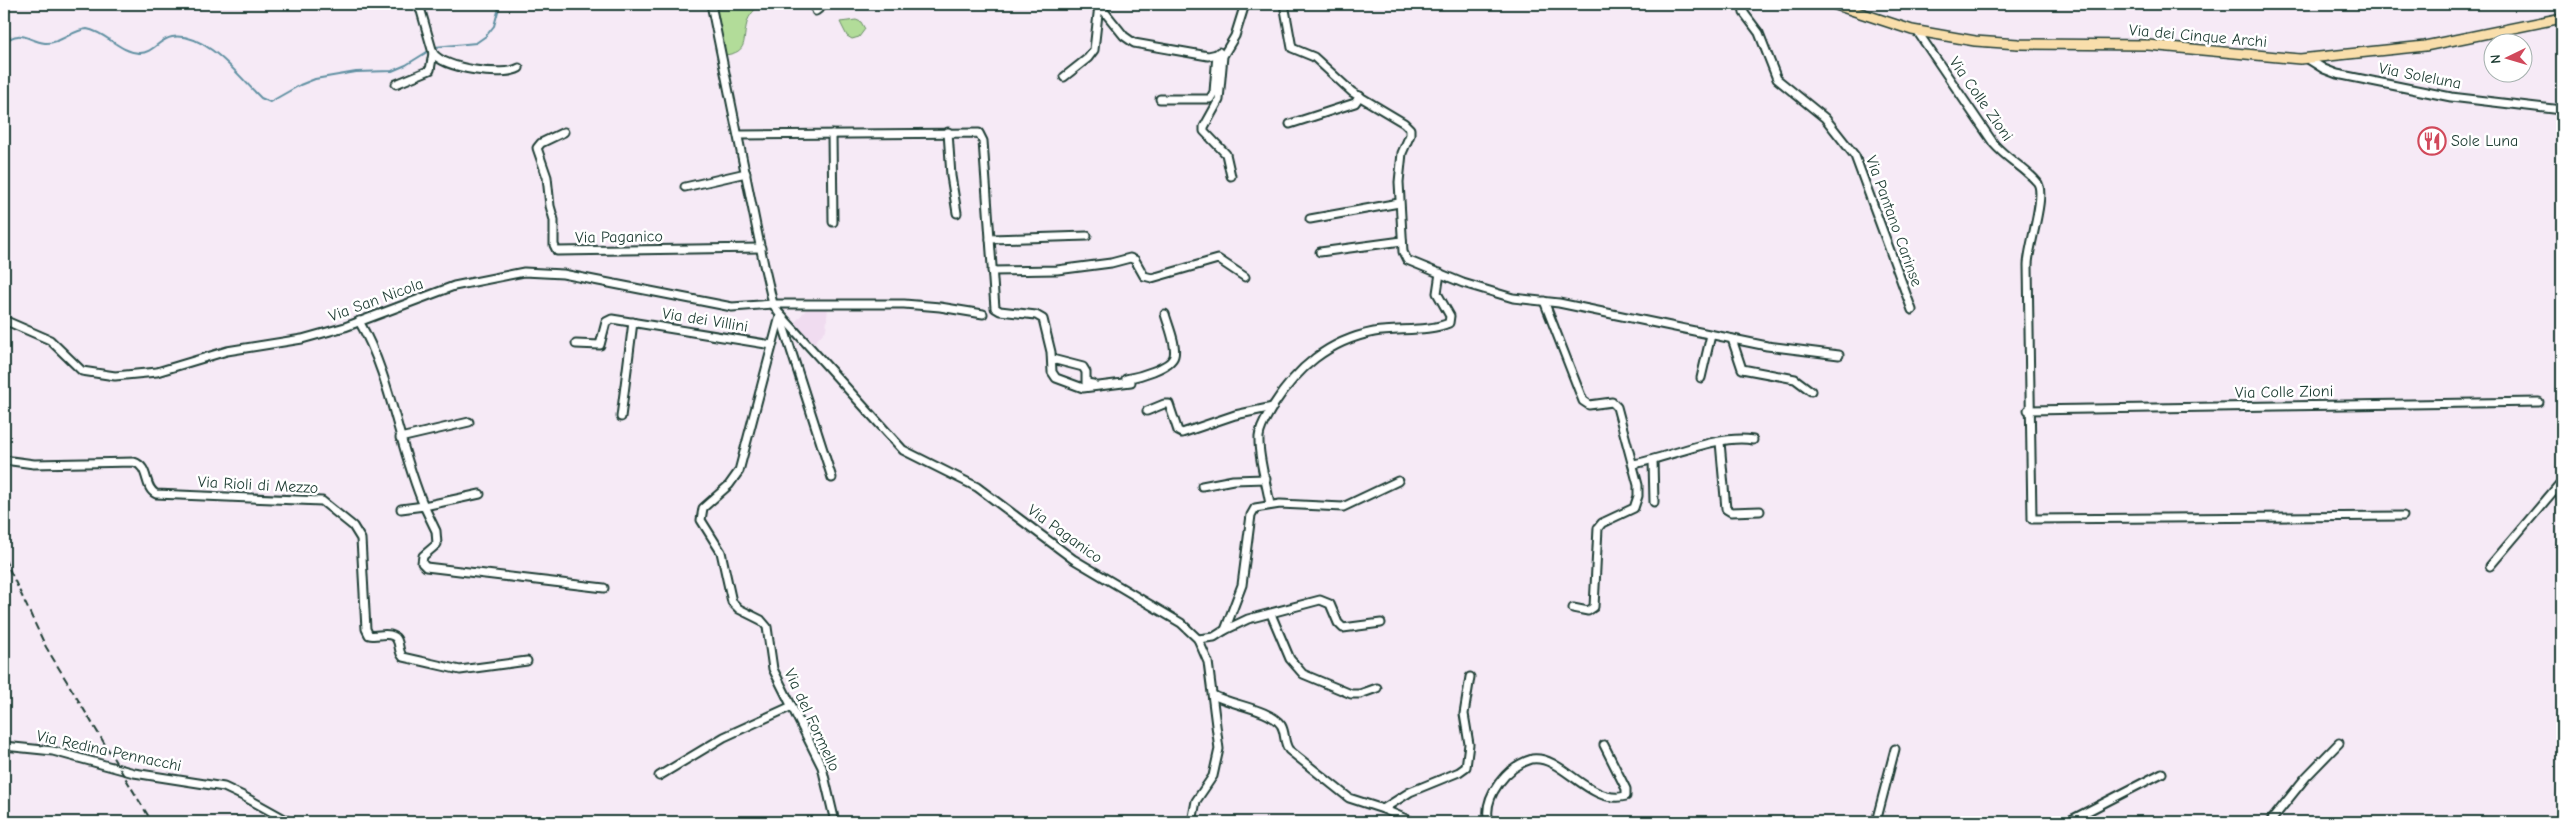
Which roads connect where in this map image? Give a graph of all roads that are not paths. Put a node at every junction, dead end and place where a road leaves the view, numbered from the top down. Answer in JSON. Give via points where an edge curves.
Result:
{"nodes":[{"id":1,"x":416,"y":4,"type":"edge"},
{"id":2,"x":711,"y":4,"type":"edge"},
{"id":3,"x":825,"y":4,"type":"edge"},
{"id":4,"x":1245,"y":4,"type":"edge"},
{"id":5,"x":1284,"y":4,"type":"edge"},
{"id":6,"x":1743,"y":4,"type":"edge"},
{"id":7,"x":1833,"y":4,"type":"edge"},
{"id":8,"x":816,"y":12,"type":"dead end"},
{"id":9,"x":2562,"y":18,"type":"edge"},
{"id":10,"x":1237,"y":30,"type":"junction"},
{"id":11,"x":1917,"y":31,"type":"junction"},
{"id":12,"x":433,"y":54,"type":"junction"},
{"id":13,"x":1217,"y":54,"type":"junction"},
{"id":14,"x":2308,"y":58,"type":"junction"},
{"id":15,"x":519,"y":68,"type":"dead end"},
{"id":16,"x":1064,"y":77,"type":"dead end"},
{"id":17,"x":396,"y":84,"type":"dead end"},
{"id":18,"x":1360,"y":96,"type":"junction"},
{"id":19,"x":1160,"y":99,"type":"dead end"},
{"id":20,"x":2562,"y":110,"type":"edge"},
{"id":21,"x":1290,"y":124,"type":"dead end"},
{"id":22,"x":564,"y":132,"type":"dead end"},
{"id":23,"x":948,"y":132,"type":"junction"},
{"id":24,"x":832,"y":134,"type":"junction"},
{"id":25,"x":738,"y":135,"type":"junction"},
{"id":26,"x":746,"y":173,"type":"junction"},
{"id":27,"x":1231,"y":176,"type":"dead end"},
{"id":28,"x":685,"y":187,"type":"dead end"},
{"id":29,"x":1399,"y":203,"type":"junction"},
{"id":30,"x":957,"y":213,"type":"dead end"},
{"id":31,"x":1310,"y":219,"type":"dead end"},
{"id":32,"x":833,"y":222,"type":"dead end"},
{"id":33,"x":1087,"y":236,"type":"dead end"},
{"id":34,"x":990,"y":240,"type":"junction"},
{"id":35,"x":1402,"y":241,"type":"junction"},
{"id":36,"x":760,"y":248,"type":"junction"},
{"id":37,"x":1320,"y":252,"type":"dead end"},
{"id":38,"x":992,"y":271,"type":"junction"},
{"id":39,"x":1440,"y":273,"type":"junction"},
{"id":40,"x":1245,"y":277,"type":"dead end"},
{"id":41,"x":1544,"y":301,"type":"junction"},
{"id":42,"x":773,"y":304,"type":"junction"},
{"id":43,"x":1912,"y":310,"type":"dead end"},
{"id":44,"x":982,"y":314,"type":"dead end"},
{"id":45,"x":1165,"y":314,"type":"dead end"},
{"id":46,"x":780,"y":316,"type":"junction"},
{"id":47,"x":4,"y":320,"type":"edge"},
{"id":48,"x":359,"y":322,"type":"junction"},
{"id":49,"x":633,"y":322,"type":"junction"},
{"id":50,"x":1711,"y":335,"type":"junction"},
{"id":51,"x":1732,"y":339,"type":"junction"},
{"id":52,"x":576,"y":344,"type":"dead end"},
{"id":53,"x":772,"y":345,"type":"junction"},
{"id":54,"x":1839,"y":355,"type":"dead end"},
{"id":55,"x":1052,"y":359,"type":"junction"},
{"id":56,"x":1701,"y":378,"type":"dead end"},
{"id":57,"x":1131,"y":382,"type":"dead end"},
{"id":58,"x":1812,"y":391,"type":"dead end"},
{"id":59,"x":2540,"y":402,"type":"dead end"},
{"id":60,"x":1273,"y":407,"type":"junction"},
{"id":61,"x":2028,"y":410,"type":"junction"},
{"id":62,"x":1147,"y":411,"type":"dead end"},
{"id":63,"x":620,"y":417,"type":"dead end"},
{"id":64,"x":469,"y":422,"type":"dead end"},
{"id":65,"x":400,"y":438,"type":"junction"},
{"id":66,"x":1753,"y":440,"type":"dead end"},
{"id":67,"x":1720,"y":442,"type":"junction"},
{"id":68,"x":4,"y":460,"type":"edge"},
{"id":69,"x":1653,"y":460,"type":"junction"},
{"id":70,"x":1634,"y":464,"type":"junction"},
{"id":71,"x":832,"y":478,"type":"dead end"},
{"id":72,"x":1266,"y":479,"type":"junction"},
{"id":73,"x":1398,"y":481,"type":"dead end"},
{"id":74,"x":2560,"y":484,"type":"edge"},
{"id":75,"x":1202,"y":486,"type":"dead end"},
{"id":76,"x":480,"y":494,"type":"dead end"},
{"id":77,"x":2562,"y":498,"type":"edge"},
{"id":78,"x":1654,"y":502,"type":"dead end"},
{"id":79,"x":1270,"y":505,"type":"junction"},
{"id":80,"x":424,"y":506,"type":"junction"},
{"id":81,"x":400,"y":509,"type":"dead end"},
{"id":82,"x":1760,"y":511,"type":"dead end"},
{"id":83,"x":2403,"y":516,"type":"dead end"},
{"id":84,"x":2490,"y":566,"type":"dead end"},
{"id":85,"x":604,"y":588,"type":"dead end"},
{"id":86,"x":1573,"y":608,"type":"dead end"},
{"id":87,"x":1271,"y":614,"type":"junction"},
{"id":88,"x":1381,"y":623,"type":"dead end"},
{"id":89,"x":1224,"y":630,"type":"junction"},
{"id":90,"x":1198,"y":639,"type":"junction"},
{"id":91,"x":527,"y":661,"type":"dead end"},
{"id":92,"x":1470,"y":677,"type":"dead end"},
{"id":93,"x":1377,"y":688,"type":"dead end"},
{"id":94,"x":1213,"y":695,"type":"junction"},
{"id":95,"x":792,"y":706,"type":"junction"},
{"id":96,"x":2339,"y":743,"type":"dead end"},
{"id":97,"x":1604,"y":745,"type":"dead end"},
{"id":98,"x":4,"y":746,"type":"edge"},
{"id":99,"x":1895,"y":749,"type":"dead end"},
{"id":100,"x":2162,"y":773,"type":"dead end"},
{"id":101,"x":659,"y":776,"type":"dead end"},
{"id":102,"x":1383,"y":809,"type":"junction"},
{"id":103,"x":290,"y":822,"type":"edge"},
{"id":104,"x":835,"y":822,"type":"edge"},
{"id":105,"x":1192,"y":822,"type":"edge"},
{"id":106,"x":1413,"y":822,"type":"edge"},
{"id":107,"x":1489,"y":822,"type":"edge"},
{"id":108,"x":1876,"y":822,"type":"edge"},
{"id":109,"x":2067,"y":822,"type":"edge"},
{"id":110,"x":2270,"y":822,"type":"edge"}],
"edges":[{"from":1,"to":12,"type":"street"},
{"from":2,"to":25,"type":"street","name":"Via Paganico"},
{"from":3,"to":8,"type":"street"},
{"from":4,"to":10,"type":"street"},
{"from":5,"to":18,"type":"street","via":[[1292,48],[1315,58]]},
{"from":6,"to":43,"type":"street","name":"Via Pantano Carinse","via":[[1744,13],[1759,33],[1778,81],[1825,118],[1856,156]]},
{"from":7,"to":11,"type":"main road","name":"Via dei Cinque Archi"},
{"from":9,"to":14,"type":"main road","name":"Via dei Cinque Archi","via":[[2425,46]]},
{"from":10,"to":13,"type":"street"},
{"from":10,"to":27,"type":"street","via":[[1223,54],[1219,98],[1204,127],[1204,131],[1226,154]]},
{"from":11,"to":14,"type":"main road","name":"Via dei Cinque Archi","via":[[1995,43],[2148,45]]},
{"from":11,"to":61,"type":"street","name":"Via Colle Zioni","via":[[1994,144],[2040,187],[2040,202],[2028,255]]},
{"from":12,"to":15,"type":"street","via":[[461,68],[510,71]]},
{"from":12,"to":17,"type":"street","via":[[430,70]]},
{"from":13,"to":16,"type":"street","via":[[1208,56],[1134,43],[1124,36],[1099,5],[1094,50]]},
{"from":13,"to":19,"type":"street","via":[[1214,92],[1210,99]]},
{"from":14,"to":20,"type":"street","name":"Via Soleluna","via":[[2337,74],[2452,97]]},
{"from":18,"to":21,"type":"street","via":[[1350,105]]},
{"from":18,"to":29,"type":"street","via":[[1410,129],[1402,156]]},
{"from":22,"to":36,"type":"street","name":"Via Paganico","via":[[541,142],[537,148],[546,174],[557,251]]},
{"from":23,"to":24,"type":"street"},
{"from":23,"to":30,"type":"street"},
{"from":23,"to":34,"type":"street","via":[[976,132],[981,136]]},
{"from":24,"to":25,"type":"street"},
{"from":24,"to":32,"type":"street"},
{"from":25,"to":26,"type":"street","name":"Via Paganico"},
{"from":26,"to":28,"type":"street"},
{"from":26,"to":36,"type":"street","name":"Via Paganico"},
{"from":29,"to":31,"type":"street"},
{"from":29,"to":35,"type":"street"},
{"from":33,"to":34,"type":"street"},
{"from":34,"to":38,"type":"street"},
{"from":35,"to":37,"type":"street"},
{"from":35,"to":39,"type":"street","via":[[1407,260]]},
{"from":36,"to":42,"type":"street","name":"Via Paganico"},
{"from":38,"to":40,"type":"street","via":[[1057,270],[1130,258],[1135,260],[1144,276],[1152,278],[1218,260]]},
{"from":38,"to":55,"type":"street","via":[[995,308],[1000,312],[1042,318]]},
{"from":39,"to":41,"type":"street","via":[[1504,296]]},
{"from":39,"to":60,"type":"street","via":[[1437,293],[1450,316],[1449,323],[1374,332],[1339,344],[1299,371]]},
{"from":41,"to":50,"type":"street"},
{"from":41,"to":70,"type":"street","via":[[1582,399],[1588,405],[1615,404]]},
{"from":42,"to":44,"type":"street","via":[[914,304]]},
{"from":42,"to":46,"type":"street","name":"Via Paganico"},
{"from":42,"to":48,"type":"street","name":"Via San Nicola","via":[[728,306],[568,275],[528,271],[454,286]]},
{"from":45,"to":55,"type":"street","via":[[1174,358],[1145,375],[1088,384],[1084,368]]},
{"from":46,"to":53,"type":"street","name":"Via del Formello"},
{"from":46,"to":71,"type":"street","name":"Via Paganico"},
{"from":46,"to":90,"type":"street","name":"Via Paganico","via":[[904,450],[983,491],[1073,559],[1178,621]]},
{"from":47,"to":48,"type":"street","name":"Via San Nicola","via":[[50,340],[82,371],[111,376],[160,372],[219,353],[294,341]]},
{"from":48,"to":65,"type":"street","via":[[376,354]]},
{"from":49,"to":52,"type":"street","name":"Via dei Villini","via":[[609,319],[601,344]]},
{"from":49,"to":53,"type":"street","name":"Via dei Villini"},
{"from":49,"to":63,"type":"street"},
{"from":50,"to":51,"type":"street"},
{"from":50,"to":56,"type":"street"},
{"from":51,"to":54,"type":"street"},
{"from":51,"to":58,"type":"street","via":[[1742,369],[1797,380]]},
{"from":53,"to":95,"type":"street","name":"Via del Formello","via":[[739,471],[729,485],[704,507],[701,516],[722,554],[732,602],[766,626],[773,669]]},
{"from":55,"to":57,"type":"street","via":[[1055,378],[1081,388]]},
{"from":59,"to":61,"type":"street","name":"Via Colle Zioni"},
{"from":60,"to":62,"type":"street","via":[[1235,415],[1182,433],[1178,431],[1168,404]]},
{"from":60,"to":72,"type":"street","via":[[1259,438]]},
{"from":61,"to":83,"type":"street","name":"Via Colle Zioni","via":[[2030,514],[2034,520]]},
{"from":64,"to":65,"type":"street"},
{"from":65,"to":80,"type":"street"},
{"from":66,"to":67,"type":"street"},
{"from":67,"to":69,"type":"street"},
{"from":67,"to":82,"type":"street","via":[[1726,509],[1731,512]]},
{"from":68,"to":91,"type":"street","name":"Via Rioli di Mezzo","via":[[38,464],[136,463],[144,470],[150,490],[156,494],[322,501],[353,526],[360,536],[366,630],[369,635],[394,636],[403,656],[450,669],[478,669]]},
{"from":69,"to":70,"type":"street"},
{"from":69,"to":78,"type":"street"},
{"from":70,"to":86,"type":"street","via":[[1638,489],[1635,507],[1598,528],[1594,607],[1588,611]]},
{"from":72,"to":75,"type":"street"},
{"from":72,"to":79,"type":"street"},
{"from":73,"to":79,"type":"street","via":[[1343,507]]},
{"from":74,"to":77,"type":"street"},
{"from":74,"to":84,"type":"street"},
{"from":76,"to":80,"type":"street"},
{"from":79,"to":89,"type":"street","via":[[1256,507],[1252,512],[1242,585]]},
{"from":80,"to":81,"type":"street"},
{"from":80,"to":85,"type":"street","via":[[438,540],[436,547],[423,556],[422,563],[426,567]]},
{"from":87,"to":88,"type":"street","via":[[1323,600],[1331,605],[1342,627]]},
{"from":87,"to":89,"type":"street","via":[[1245,620]]},
{"from":87,"to":93,"type":"street","via":[[1290,659],[1303,674],[1351,694]]},
{"from":89,"to":90,"type":"street"},
{"from":90,"to":94,"type":"street","name":"Via Paganico","via":[[1208,659]]},
{"from":92,"to":102,"type":"street","via":[[1465,712],[1469,742],[1466,767],[1410,792]]},
{"from":94,"to":102,"type":"street","via":[[1273,718],[1281,725],[1286,745],[1292,752],[1347,797]]},
{"from":94,"to":105,"type":"street","name":"Via Paganico","via":[[1219,736],[1218,758],[1211,782],[1195,804]]},
{"from":95,"to":101,"type":"street","via":[[726,736]]},
{"from":95,"to":104,"type":"street","name":"Via del Formello","via":[[823,771]]},
{"from":96,"to":110,"type":"street"},
{"from":97,"to":107,"type":"street","via":[[1626,789],[1626,796],[1593,790],[1579,784],[1554,764],[1532,759],[1511,771],[1492,794],[1487,807]]},
{"from":98,"to":103,"type":"street","name":"Via Redina Pennacchi","via":[[53,751],[134,773],[227,788]]},
{"from":99,"to":108,"type":"street"},
{"from":100,"to":109,"type":"street"},
{"from":102,"to":106,"type":"street"}]}
